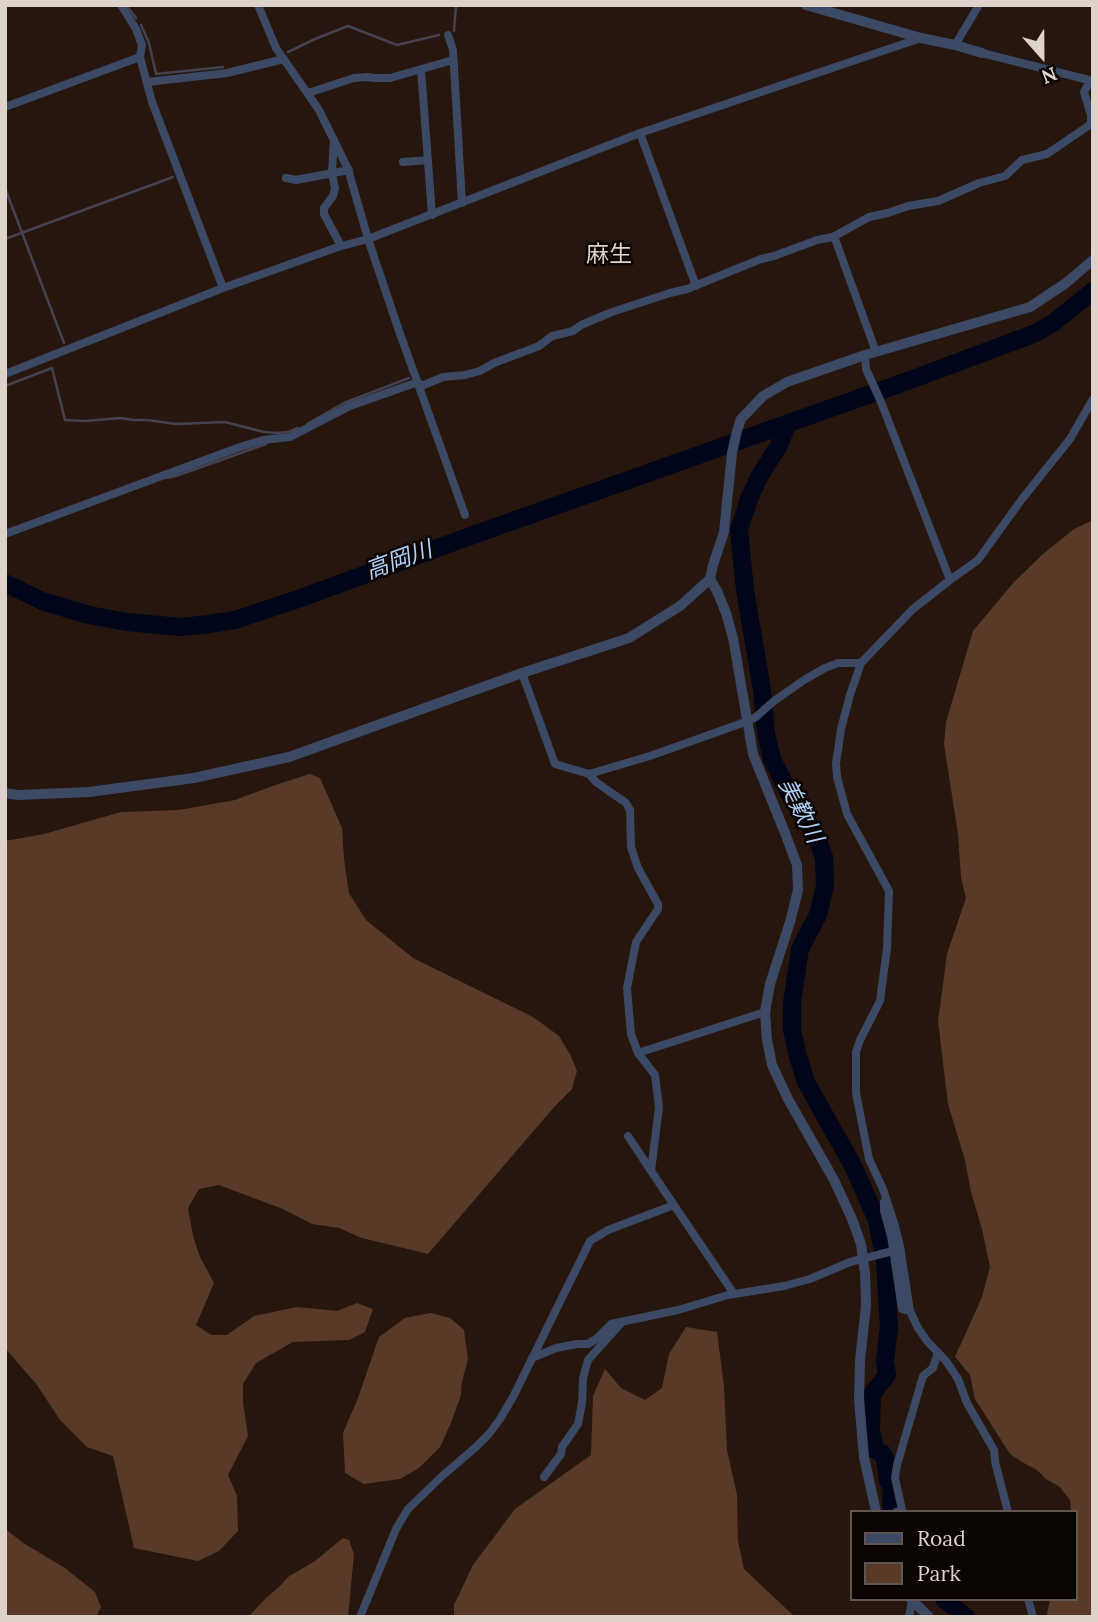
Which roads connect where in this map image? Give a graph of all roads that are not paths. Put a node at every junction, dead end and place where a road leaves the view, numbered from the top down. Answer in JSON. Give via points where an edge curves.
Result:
{"nodes":[{"id":1,"x":121,"y":5,"type":"edge"},
{"id":2,"x":258,"y":5,"type":"edge"},
{"id":3,"x":806,"y":5,"type":"edge"},
{"id":4,"x":979,"y":5,"type":"edge"},
{"id":5,"x":448,"y":35,"type":"dead end"},
{"id":6,"x":921,"y":38,"type":"junction"},
{"id":7,"x":955,"y":45,"type":"junction"},
{"id":8,"x":982,"y":53,"type":"joint"},
{"id":9,"x":140,"y":57,"type":"junction"},
{"id":10,"x":284,"y":59,"type":"junction"},
{"id":11,"x":453,"y":60,"type":"junction"},
{"id":12,"x":421,"y":69,"type":"junction"},
{"id":13,"x":1091,"y":81,"type":"edge"},
{"id":14,"x":147,"y":82,"type":"junction"},
{"id":15,"x":308,"y":93,"type":"junction"},
{"id":16,"x":5,"y":107,"type":"edge"},
{"id":17,"x":640,"y":133,"type":"junction"},
{"id":18,"x":334,"y":137,"type":"junction"},
{"id":19,"x":428,"y":160,"type":"junction"},
{"id":20,"x":403,"y":162,"type":"dead end"},
{"id":21,"x":349,"y":170,"type":"junction"},
{"id":22,"x":332,"y":173,"type":"junction"},
{"id":23,"x":286,"y":178,"type":"dead end"},
{"id":24,"x":461,"y":203,"type":"junction"},
{"id":25,"x":432,"y":215,"type":"junction"},
{"id":26,"x":834,"y":236,"type":"junction"},
{"id":27,"x":368,"y":239,"type":"junction"},
{"id":28,"x":341,"y":246,"type":"junction"},
{"id":29,"x":1093,"y":260,"type":"edge"},
{"id":30,"x":696,"y":286,"type":"junction"},
{"id":31,"x":223,"y":288,"type":"junction"},
{"id":32,"x":876,"y":352,"type":"junction"},
{"id":33,"x":865,"y":355,"type":"junction"},
{"id":34,"x":5,"y":374,"type":"edge"},
{"id":35,"x":418,"y":384,"type":"junction"},
{"id":36,"x":1092,"y":403,"type":"edge"},
{"id":37,"x":465,"y":515,"type":"dead end"},
{"id":38,"x":5,"y":534,"type":"edge"},
{"id":39,"x":710,"y":579,"type":"junction"},
{"id":40,"x":950,"y":580,"type":"junction"},
{"id":41,"x":861,"y":663,"type":"junction"},
{"id":42,"x":522,"y":673,"type":"junction"},
{"id":43,"x":748,"y":721,"type":"junction"},
{"id":44,"x":589,"y":774,"type":"junction"},
{"id":45,"x":5,"y":793,"type":"edge"},
{"id":46,"x":765,"y":1012,"type":"junction"},
{"id":47,"x":638,"y":1053,"type":"junction"},
{"id":48,"x":628,"y":1136,"type":"dead end"},
{"id":49,"x":651,"y":1171,"type":"junction"},
{"id":50,"x":884,"y":1192,"type":"junction"},
{"id":51,"x":674,"y":1205,"type":"junction"},
{"id":52,"x":891,"y":1252,"type":"junction"},
{"id":53,"x":867,"y":1257,"type":"junction"},
{"id":54,"x":734,"y":1294,"type":"junction"},
{"id":55,"x":910,"y":1311,"type":"junction"},
{"id":56,"x":624,"y":1320,"type":"junction"},
{"id":57,"x":938,"y":1352,"type":"junction"},
{"id":58,"x":532,"y":1358,"type":"junction"},
{"id":59,"x":544,"y":1477,"type":"dead end"},
{"id":60,"x":876,"y":1510,"type":"edge"},
{"id":61,"x":902,"y":1510,"type":"edge"},
{"id":62,"x":1007,"y":1510,"type":"edge"},
{"id":63,"x":912,"y":1601,"type":"edge"},
{"id":64,"x":360,"y":1617,"type":"edge"},
{"id":65,"x":929,"y":1617,"type":"edge"}],
"edges":[{"from":1,"to":9,"type":"street","via":[[142,45]]},
{"from":2,"to":10,"type":"street"},
{"from":3,"to":6,"type":"street"},
{"from":4,"to":7,"type":"street"},
{"from":5,"to":11,"type":"street"},
{"from":6,"to":7,"type":"street"},
{"from":6,"to":17,"type":"street"},
{"from":7,"to":8,"type":"street"},
{"from":8,"to":13,"type":"street"},
{"from":9,"to":14,"type":"street"},
{"from":9,"to":16,"type":"street"},
{"from":10,"to":14,"type":"street","via":[[227,73]]},
{"from":10,"to":15,"type":"street"},
{"from":11,"to":12,"type":"street"},
{"from":11,"to":24,"type":"street"},
{"from":12,"to":15,"type":"street","via":[[390,78],[354,78]]},
{"from":12,"to":19,"type":"street"},
{"from":13,"to":26,"type":"street","via":[[1084,92],[1091,124],[1047,154],[1022,160],[1005,176],[938,201],[869,217]]},
{"from":14,"to":31,"type":"street"},
{"from":15,"to":18,"type":"street"},
{"from":17,"to":24,"type":"street"},
{"from":17,"to":30,"type":"street"},
{"from":18,"to":21,"type":"street"},
{"from":18,"to":22,"type":"street"},
{"from":19,"to":20,"type":"street"},
{"from":19,"to":25,"type":"street"},
{"from":21,"to":22,"type":"street"},
{"from":21,"to":27,"type":"street"},
{"from":22,"to":23,"type":"street"},
{"from":22,"to":28,"type":"street","via":[[335,189],[324,214]]},
{"from":24,"to":25,"type":"street"},
{"from":25,"to":27,"type":"street"},
{"from":26,"to":30,"type":"street"},
{"from":26,"to":32,"type":"street"},
{"from":27,"to":28,"type":"street"},
{"from":27,"to":35,"type":"street"},
{"from":28,"to":31,"type":"street"},
{"from":29,"to":32,"type":"street","via":[[1030,307]]},
{"from":30,"to":35,"type":"street","via":[[612,312],[480,371]]},
{"from":31,"to":34,"type":"street"},
{"from":32,"to":33,"type":"street"},
{"from":33,"to":39,"type":"street","via":[[787,382],[763,396],[741,419],[732,453],[724,533]]},
{"from":33,"to":40,"type":"street","via":[[866,369]]},
{"from":35,"to":37,"type":"street"},
{"from":35,"to":38,"type":"street","via":[[350,406],[290,437],[240,447]]},
{"from":36,"to":40,"type":"street","via":[[978,560]]},
{"from":39,"to":42,"type":"street","via":[[680,606],[629,638]]},
{"from":39,"to":43,"type":"street","via":[[733,638]]},
{"from":40,"to":41,"type":"street"},
{"from":41,"to":43,"type":"street","via":[[825,668]]},
{"from":41,"to":50,"type":"street","via":[[835,764],[847,814],[890,891],[880,1001],[856,1052],[856,1094],[869,1159]]},
{"from":42,"to":44,"type":"street","via":[[555,764]]},
{"from":42,"to":45,"type":"street","via":[[289,757],[194,778],[89,792]]},
{"from":43,"to":44,"type":"street"},
{"from":43,"to":46,"type":"street","via":[[753,754],[797,865],[798,890]]},
{"from":44,"to":47,"type":"street","via":[[630,810],[631,846],[658,904],[636,942],[627,988],[631,1034]]},
{"from":46,"to":47,"type":"street"},
{"from":46,"to":53,"type":"street","via":[[772,1065],[834,1180]]},
{"from":47,"to":49,"type":"street","via":[[655,1075],[659,1107]]},
{"from":48,"to":49,"type":"street"},
{"from":49,"to":51,"type":"street"},
{"from":50,"to":52,"type":"street"},
{"from":50,"to":55,"type":"street","via":[[900,1246]]},
{"from":51,"to":54,"type":"street"},
{"from":51,"to":58,"type":"street","via":[[590,1241]]},
{"from":52,"to":53,"type":"street"},
{"from":52,"to":55,"type":"street","via":[[902,1309]]},
{"from":53,"to":54,"type":"street","via":[[810,1279]]},
{"from":53,"to":60,"type":"street","via":[[859,1399],[864,1457]]},
{"from":54,"to":56,"type":"street"},
{"from":55,"to":57,"type":"street"},
{"from":56,"to":58,"type":"street","via":[[611,1324],[588,1343]]},
{"from":56,"to":59,"type":"street","via":[[587,1360],[578,1424]]},
{"from":57,"to":61,"type":"street","via":[[933,1368],[923,1376],[897,1465]]},
{"from":57,"to":62,"type":"street","via":[[958,1379],[994,1450]]},
{"from":58,"to":64,"type":"street","via":[[489,1434],[408,1509]]},
{"from":63,"to":65,"type":"street"}]}
